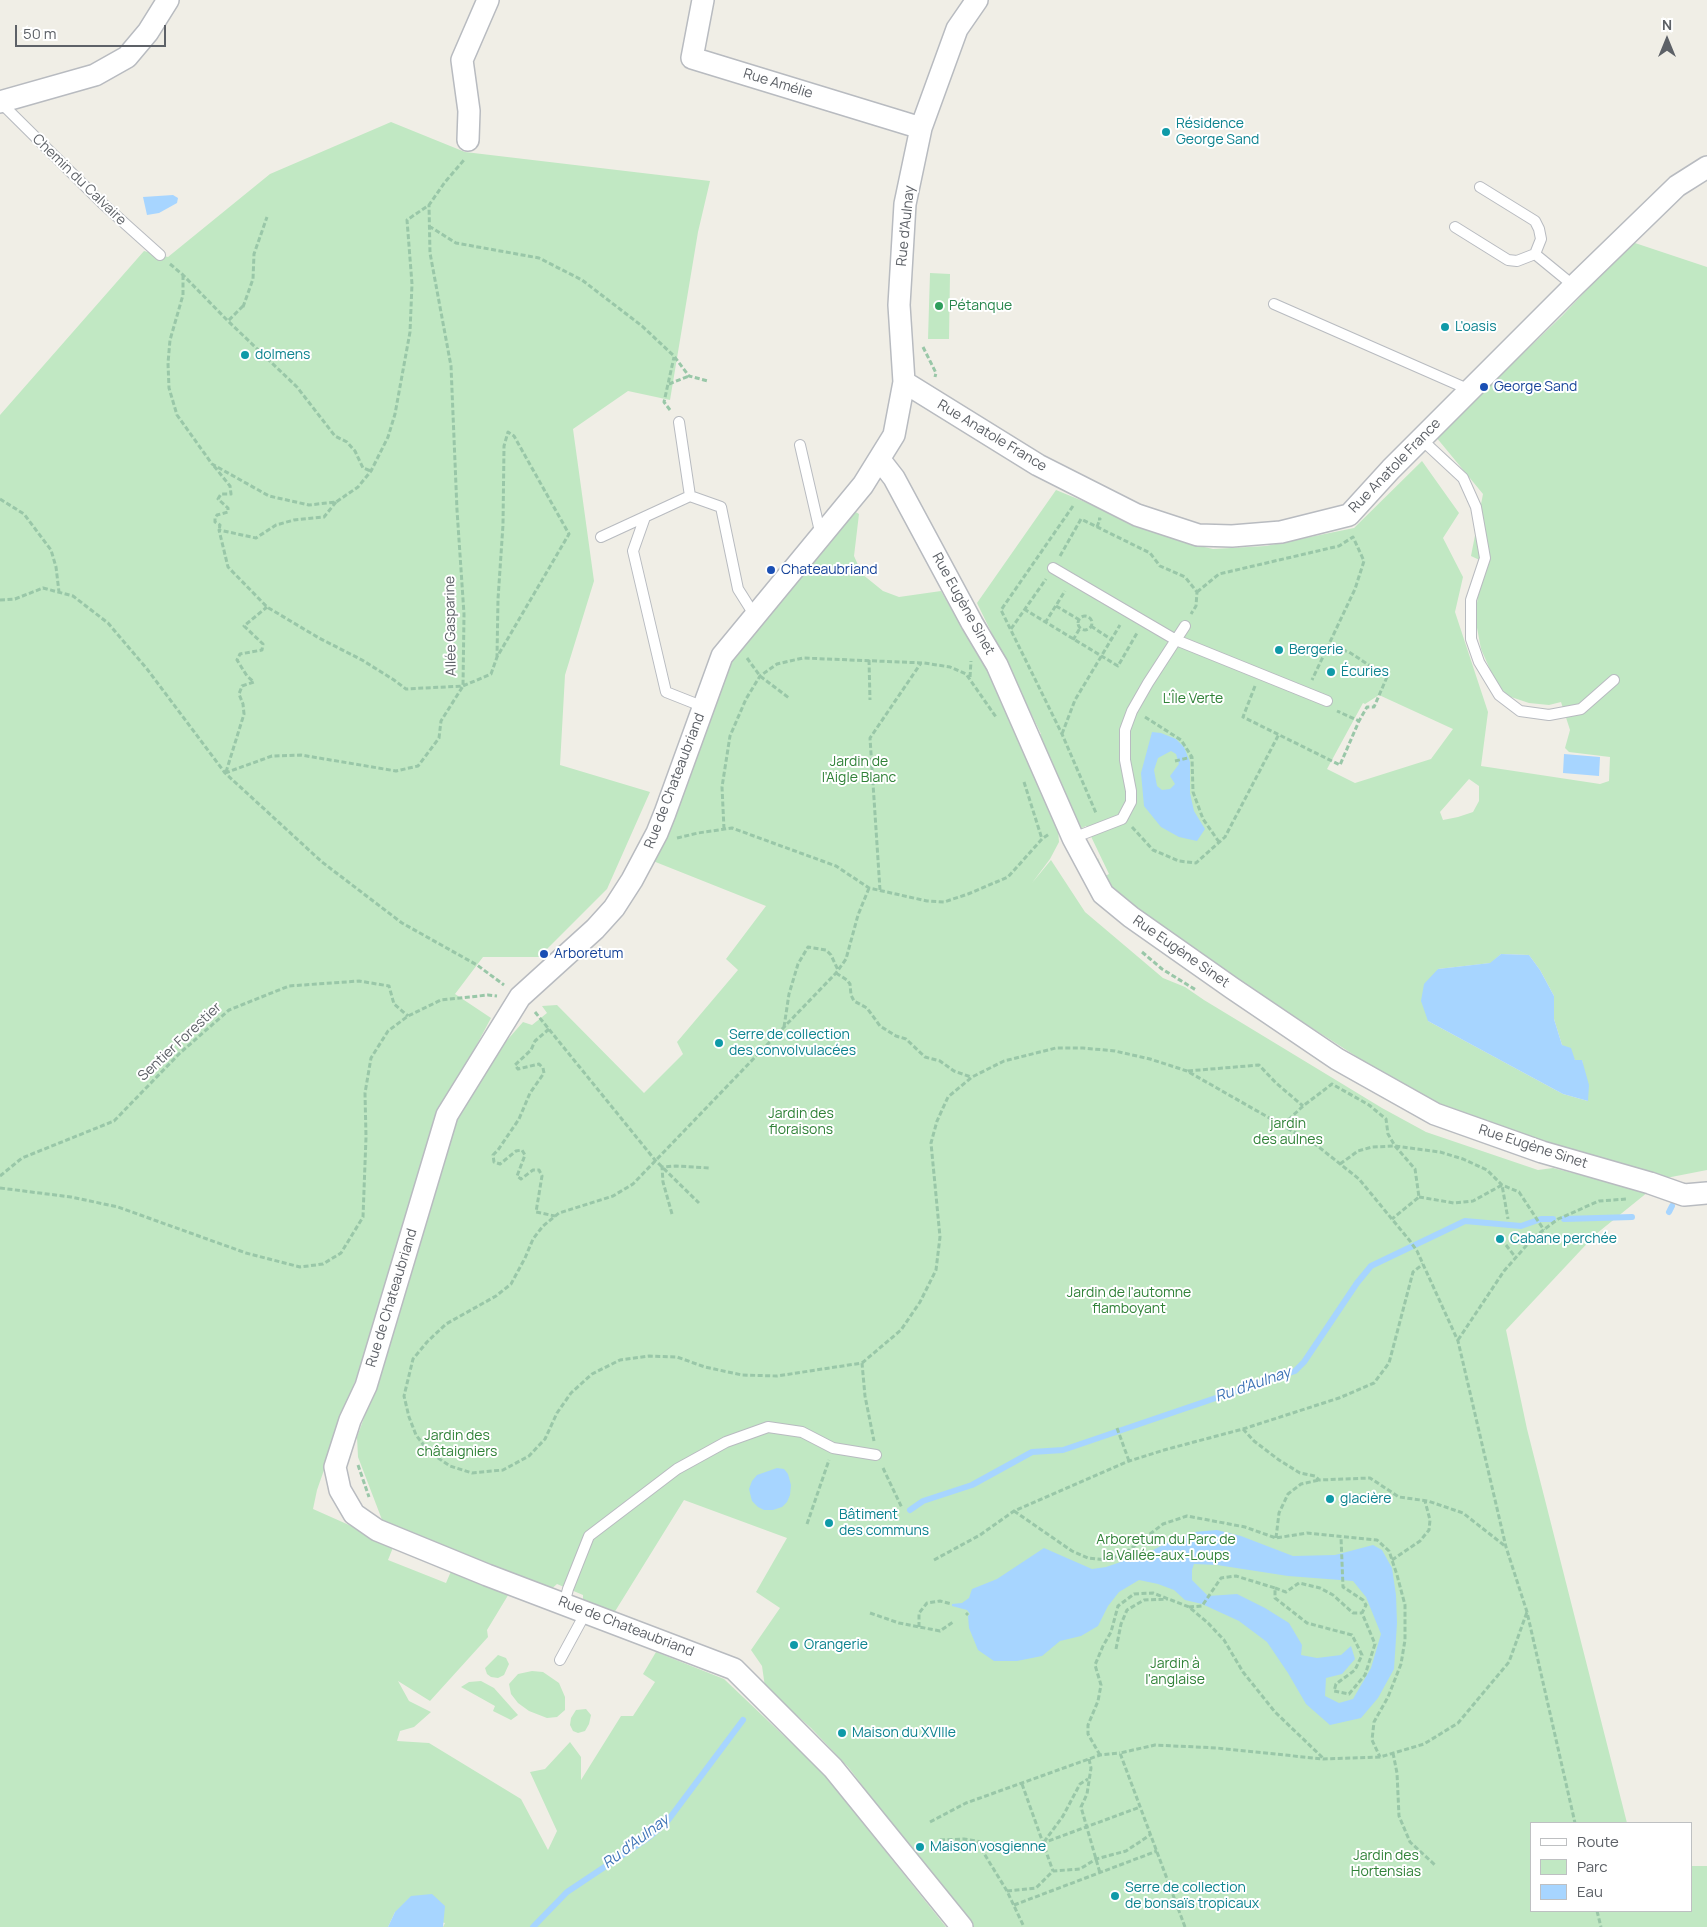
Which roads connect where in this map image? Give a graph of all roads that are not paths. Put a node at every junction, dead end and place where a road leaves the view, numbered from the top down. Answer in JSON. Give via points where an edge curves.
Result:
{"nodes":[{"id":1,"x":168,"y":0,"type":"edge"},
{"id":2,"x":488,"y":0,"type":"edge"},
{"id":3,"x":703,"y":0,"type":"edge"},
{"id":4,"x":977,"y":0,"type":"edge"},
{"id":5,"x":0,"y":102,"type":"edge"},
{"id":6,"x":921,"y":128,"type":"junction"},
{"id":7,"x":468,"y":140,"type":"road end"},
{"id":8,"x":1707,"y":166,"type":"edge"},
{"id":9,"x":1480,"y":186,"type":"dead end"},
{"id":10,"x":1455,"y":226,"type":"dead end"},
{"id":11,"x":1534,"y":254,"type":"junction"},
{"id":12,"x":160,"y":255,"type":"dead end"},
{"id":13,"x":1574,"y":286,"type":"junction"},
{"id":14,"x":1274,"y":304,"type":"dead end"},
{"id":15,"x":904,"y":382,"type":"junction"},
{"id":16,"x":1470,"y":390,"type":"junction"},
{"id":17,"x":679,"y":422,"type":"dead end"},
{"id":18,"x":1421,"y":439,"type":"junction"},
{"id":19,"x":800,"y":445,"type":"dead end"},
{"id":20,"x":880,"y":460,"type":"junction"},
{"id":21,"x":690,"y":496,"type":"junction"},
{"id":22,"x":645,"y":517,"type":"junction"},
{"id":23,"x":821,"y":536,"type":"junction"},
{"id":24,"x":601,"y":537,"type":"dead end"},
{"id":25,"x":1053,"y":568,"type":"road end"},
{"id":26,"x":755,"y":616,"type":"junction"},
{"id":27,"x":1185,"y":626,"type":"road end"},
{"id":28,"x":1176,"y":640,"type":"junction"},
{"id":29,"x":1614,"y":680,"type":"dead end"},
{"id":30,"x":1327,"y":701,"type":"road end"},
{"id":31,"x":704,"y":706,"type":"junction"},
{"id":32,"x":1072,"y":835,"type":"junction"},
{"id":33,"x":1707,"y":1193,"type":"edge"},
{"id":34,"x":876,"y":1455,"type":"road end"},
{"id":35,"x":564,"y":1604,"type":"junction"},
{"id":36,"x":586,"y":1612,"type":"junction"},
{"id":37,"x":560,"y":1660,"type":"dead end"},
{"id":38,"x":962,"y":1927,"type":"edge"}],
"edges":[{"from":1,"to":5,"type":"street","via":[[127,57],[95,75]]},
{"from":2,"to":7,"type":"street","via":[[462,60]]},
{"from":3,"to":6,"type":"street","name":"Rue Amélie","via":[[692,58]]},
{"from":4,"to":6,"type":"street","name":"Rue d'Aulnay","via":[[957,29]]},
{"from":5,"to":12,"type":"lane","name":"Chemin du Calvaire","via":[[102,203]]},
{"from":6,"to":15,"type":"street","name":"Rue d'Aulnay","via":[[905,204],[899,305]]},
{"from":8,"to":13,"type":"street","name":"Rue Anatole France","via":[[1677,186]]},
{"from":9,"to":11,"type":"lane","via":[[1535,222],[1540,239]]},
{"from":10,"to":11,"type":"lane","via":[[1508,260],[1517,262]]},
{"from":11,"to":13,"type":"lane"},
{"from":13,"to":16,"type":"street","name":"Rue Anatole France"},
{"from":14,"to":16,"type":"lane"},
{"from":15,"to":18,"type":"street","name":"Rue Anatole France","via":[[1038,465],[1138,515],[1198,535],[1281,532],[1350,515]]},
{"from":15,"to":20,"type":"street","name":"Rue d'Aulnay","via":[[894,435]]},
{"from":16,"to":18,"type":"street","name":"Rue Anatole France"},
{"from":17,"to":21,"type":"lane"},
{"from":18,"to":29,"type":"lane","via":[[1463,478],[1476,506],[1485,558],[1471,600],[1471,639],[1478,662],[1499,695],[1520,711],[1549,715],[1581,708]]},
{"from":19,"to":23,"type":"lane"},
{"from":20,"to":23,"type":"street","name":"Rue de Chateaubriand"},
{"from":20,"to":32,"type":"street","name":"Rue Eugène Sinet","via":[[894,478],[997,664]]},
{"from":21,"to":22,"type":"lane"},
{"from":21,"to":26,"type":"lane","via":[[721,507],[738,588]]},
{"from":22,"to":24,"type":"lane"},
{"from":22,"to":31,"type":"lane","via":[[633,551],[666,692]]},
{"from":23,"to":26,"type":"street","name":"Rue de Chateaubriand"},
{"from":25,"to":28,"type":"lane"},
{"from":26,"to":31,"type":"street","name":"Rue de Chateaubriand","via":[[722,656]]},
{"from":27,"to":28,"type":"lane"},
{"from":28,"to":30,"type":"lane"},
{"from":28,"to":32,"type":"lane","via":[[1134,709],[1125,730],[1125,760],[1132,802],[1122,819]]},
{"from":31,"to":35,"type":"street","name":"Rue de Chateaubriand","via":[[657,833],[632,880],[614,908],[520,997],[447,1115],[366,1386],[335,1467],[340,1490],[354,1514],[378,1530]]},
{"from":32,"to":33,"type":"street","name":"Rue Eugène Sinet","via":[[1103,894],[1131,917],[1337,1059],[1388,1089],[1435,1114],[1542,1152],[1684,1195]]},
{"from":34,"to":35,"type":"lane","via":[[833,1448],[802,1432],[768,1427],[726,1442],[677,1468],[589,1536]]},
{"from":35,"to":36,"type":"street","name":"Rue de Chateaubriand"},
{"from":36,"to":37,"type":"lane"},
{"from":36,"to":38,"type":"street","name":"Rue de Chateaubriand","via":[[734,1669],[833,1768]]}]}
